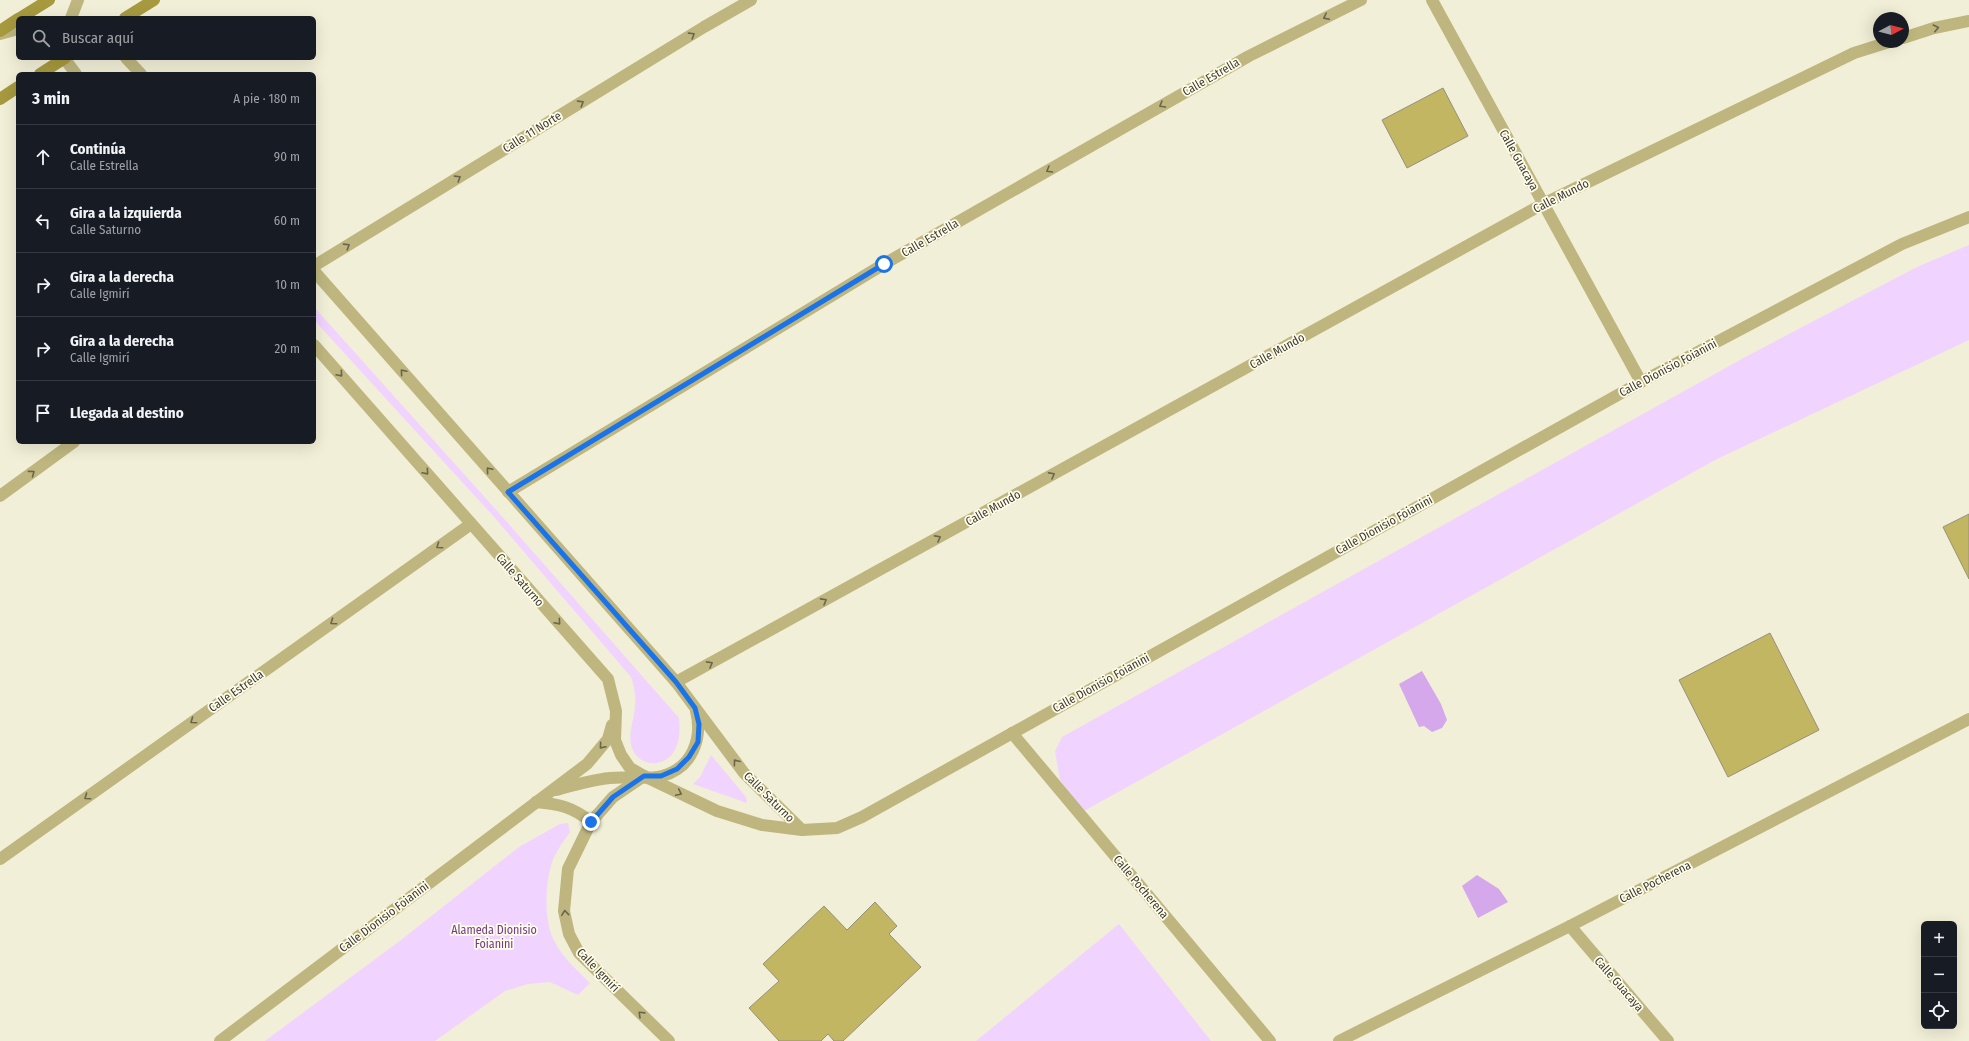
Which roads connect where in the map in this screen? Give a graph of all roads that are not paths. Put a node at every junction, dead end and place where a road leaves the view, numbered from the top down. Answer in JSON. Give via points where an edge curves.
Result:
{"nodes":[{"id":1,"x":49,"y":0,"type":"edge"},
{"id":2,"x":78,"y":0,"type":"edge"},
{"id":3,"x":154,"y":0,"type":"edge"},
{"id":4,"x":751,"y":0,"type":"edge"},
{"id":5,"x":1361,"y":0,"type":"edge"},
{"id":6,"x":1432,"y":0,"type":"edge"},
{"id":7,"x":24,"y":16,"type":"edge"},
{"id":8,"x":72,"y":16,"type":"edge"},
{"id":9,"x":128,"y":16,"type":"edge"},
{"id":10,"x":16,"y":21,"type":"edge"},
{"id":11,"x":1969,"y":21,"type":"edge"},
{"id":12,"x":16,"y":29,"type":"edge"},
{"id":13,"x":0,"y":32,"type":"edge"},
{"id":14,"x":1909,"y":36,"type":"edge"},
{"id":15,"x":1873,"y":47,"type":"edge"},
{"id":16,"x":61,"y":60,"type":"edge"},
{"id":17,"x":66,"y":60,"type":"edge"},
{"id":18,"x":128,"y":60,"type":"edge"},
{"id":19,"x":43,"y":72,"type":"edge"},
{"id":20,"x":74,"y":72,"type":"edge"},
{"id":21,"x":139,"y":72,"type":"edge"},
{"id":22,"x":16,"y":89,"type":"edge"},
{"id":23,"x":0,"y":99,"type":"edge"},
{"id":24,"x":1543,"y":204,"type":"junction"},
{"id":25,"x":1969,"y":217,"type":"edge"},
{"id":26,"x":316,"y":265,"type":"edge"},
{"id":27,"x":316,"y":272,"type":"edge"},
{"id":28,"x":316,"y":347,"type":"edge"},
{"id":29,"x":1640,"y":382,"type":"junction"},
{"id":30,"x":71,"y":444,"type":"edge"},
{"id":31,"x":508,"y":492,"type":"junction"},
{"id":32,"x":0,"y":496,"type":"edge"},
{"id":33,"x":471,"y":524,"type":"junction"},
{"id":34,"x":676,"y":682,"type":"junction"},
{"id":35,"x":695,"y":708,"type":"junction"},
{"id":36,"x":616,"y":711,"type":"junction"},
{"id":37,"x":1969,"y":719,"type":"edge"},
{"id":38,"x":1012,"y":733,"type":"junction"},
{"id":39,"x":644,"y":776,"type":"junction"},
{"id":40,"x":548,"y":793,"type":"junction"},
{"id":41,"x":536,"y":802,"type":"junction"},
{"id":42,"x":591,"y":822,"type":"junction"},
{"id":43,"x":802,"y":830,"type":"junction"},
{"id":44,"x":0,"y":859,"type":"edge"},
{"id":45,"x":1570,"y":926,"type":"junction"},
{"id":46,"x":220,"y":1041,"type":"edge"},
{"id":47,"x":669,"y":1041,"type":"edge"},
{"id":48,"x":1270,"y":1041,"type":"edge"},
{"id":49,"x":1339,"y":1041,"type":"edge"},
{"id":50,"x":1668,"y":1041,"type":"edge"}],
"edges":[{"from":1,"to":7,"type":"main road"},
{"from":2,"to":8,"type":"street"},
{"from":3,"to":9,"type":"main road"},
{"from":26,"to":4,"type":"street","name":"Calle 11 Norte","one_way":true},
{"from":5,"to":31,"type":"street","name":"Calle Estrella","one_way":true,"via":[[1249,56],[884,264]]},
{"from":6,"to":24,"type":"street","name":"Calle Guacaya"},
{"from":10,"to":13,"type":"main road"},
{"from":14,"to":11,"type":"street","one_way":true},
{"from":12,"to":13,"type":"street"},
{"from":15,"to":24,"type":"street","name":"Calle Mundo","via":[[1854,53]]},
{"from":16,"to":19,"type":"main road"},
{"from":17,"to":20,"type":"street"},
{"from":18,"to":21,"type":"street"},
{"from":22,"to":23,"type":"main road"},
{"from":24,"to":29,"type":"street","name":"Calle Guacaya"},
{"from":34,"to":24,"type":"street","name":"Calle Mundo","one_way":true},
{"from":25,"to":29,"type":"street","name":"Calle Dionisio Foianini","via":[[1902,244]]},
{"from":31,"to":27,"type":"street","name":"Calle Saturno","one_way":true},
{"from":28,"to":33,"type":"street","name":"Calle Saturno","one_way":true},
{"from":29,"to":38,"type":"street","name":"Calle Dionisio Foianini"},
{"from":32,"to":30,"type":"street","one_way":true},
{"from":31,"to":34,"type":"street","name":"Calle Saturno"},
{"from":33,"to":36,"type":"street","name":"Calle Saturno","one_way":true,"via":[[608,679]]},
{"from":33,"to":44,"type":"street","name":"Calle Estrella","one_way":true},
{"from":34,"to":35,"type":"street","name":"Calle Saturno"},
{"from":35,"to":39,"type":"street","via":[[699,724],[698,742],[689,757],[677,769],[661,776]]},
{"from":43,"to":35,"type":"street","name":"Calle Saturno","one_way":true,"via":[[744,773]]},
{"from":36,"to":39,"type":"street","name":"Calle Saturno","via":[[615,740],[621,755],[630,768]]},
{"from":36,"to":40,"type":"street","name":"Calle Dionisio Foianini","one_way":true,"via":[[608,739],[587,764]]},
{"from":37,"to":45,"type":"street","name":"Calle Pocherena"},
{"from":38,"to":43,"type":"street","name":"Calle Dionisio Foianini","via":[[862,817],[838,828]]},
{"from":38,"to":48,"type":"street","name":"Calle Pocherena"},
{"from":39,"to":40,"type":"street","name":"Calle Dionisio Foianini","via":[[585,782]]},
{"from":39,"to":42,"type":"street","name":"Calle Igmirí","via":[[613,797]]},
{"from":39,"to":43,"type":"street","name":"Calle Saturno","one_way":true,"via":[[717,811],[762,825]]},
{"from":40,"to":41,"type":"street","name":"Calle Dionisio Foianini"},
{"from":41,"to":42,"type":"street","via":[[566,807],[579,812]]},
{"from":41,"to":46,"type":"street","name":"Calle Dionisio Foianini"},
{"from":47,"to":42,"type":"street","name":"Calle Igmirí","one_way":true,"via":[[579,953],[569,934],[564,911],[568,869]]},
{"from":45,"to":49,"type":"street","name":"Calle Pocherena"},
{"from":45,"to":50,"type":"street","name":"Calle Guacaya"}]}
